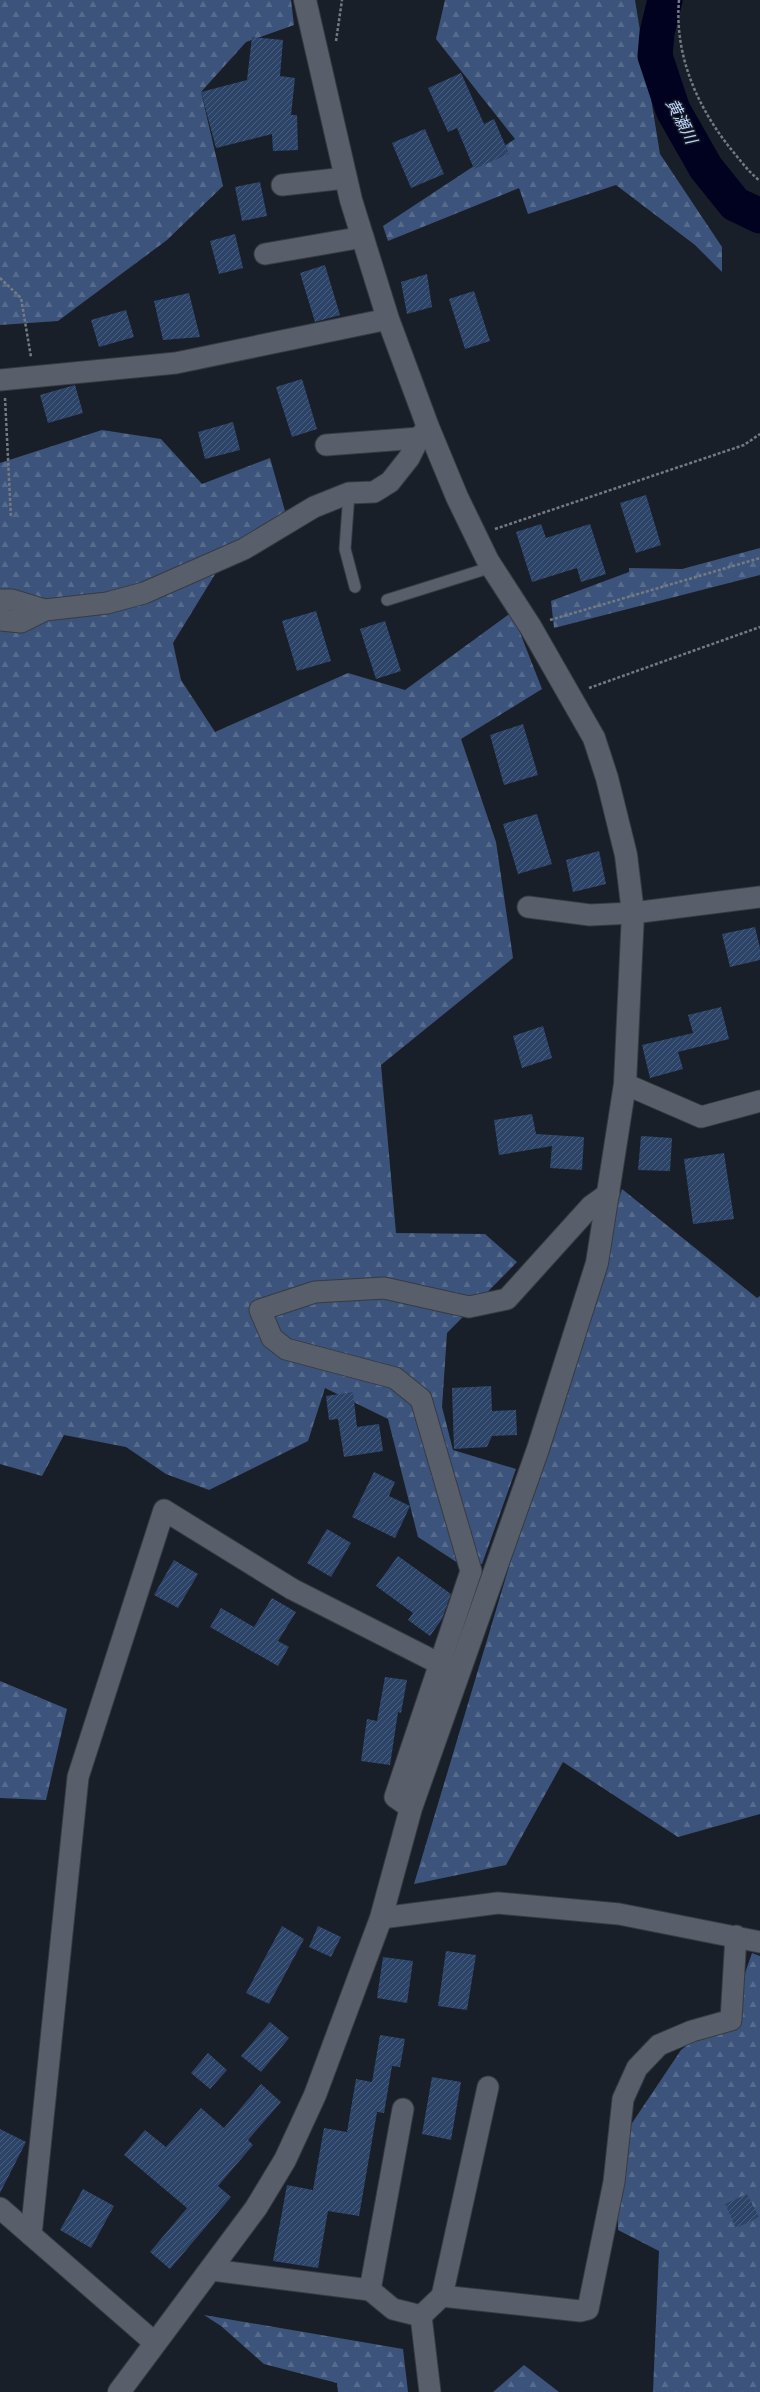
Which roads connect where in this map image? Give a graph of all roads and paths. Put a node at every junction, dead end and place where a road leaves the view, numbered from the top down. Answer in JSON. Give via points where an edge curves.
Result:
{"nodes":[{"id":1,"x":305,"y":0,"type":"edge"},
{"id":2,"x":679,"y":0,"type":"edge"},
{"id":3,"x":346,"y":178,"type":"junction"},
{"id":4,"x":760,"y":181,"type":"edge"},
{"id":5,"x":282,"y":185,"type":"dead end"},
{"id":6,"x":363,"y":238,"type":"junction"},
{"id":7,"x":265,"y":254,"type":"dead end"},
{"id":8,"x":0,"y":278,"type":"edge"},
{"id":9,"x":388,"y":319,"type":"junction"},
{"id":10,"x":34,"y":377,"type":"junction"},
{"id":11,"x":2,"y":380,"type":"edge"},
{"id":12,"x":424,"y":433,"type":"junction"},
{"id":13,"x":760,"y":434,"type":"edge"},
{"id":14,"x":326,"y":445,"type":"dead end"},
{"id":15,"x":349,"y":493,"type":"junction"},
{"id":16,"x":11,"y":518,"type":"dead end"},
{"id":17,"x":476,"y":536,"type":"junction"},
{"id":18,"x":760,"y":558,"type":"edge"},
{"id":19,"x":492,"y":567,"type":"junction"},
{"id":20,"x":354,"y":587,"type":"dead end"},
{"id":21,"x":0,"y":600,"type":"edge"},
{"id":22,"x":387,"y":600,"type":"dead end"},
{"id":23,"x":45,"y":610,"type":"junction"},
{"id":24,"x":0,"y":620,"type":"edge"},
{"id":25,"x":530,"y":626,"type":"junction"},
{"id":26,"x":760,"y":627,"type":"edge"},
{"id":27,"x":569,"y":695,"type":"junction"},
{"id":28,"x":760,"y":897,"type":"edge"},
{"id":29,"x":528,"y":907,"type":"dead end"},
{"id":30,"x":632,"y":913,"type":"junction"},
{"id":31,"x":625,"y":1084,"type":"junction"},
{"id":32,"x":760,"y":1101,"type":"edge"},
{"id":33,"x":608,"y":1193,"type":"junction"},
{"id":34,"x":438,"y":1663,"type":"junction"},
{"id":35,"x":411,"y":1808,"type":"junction"},
{"id":36,"x":381,"y":1918,"type":"junction"},
{"id":37,"x":736,"y":1936,"type":"junction"},
{"id":38,"x":760,"y":1942,"type":"edge"},
{"id":39,"x":488,"y":2087,"type":"dead end"},
{"id":40,"x":403,"y":2109,"type":"dead end"},
{"id":41,"x":0,"y":2208,"type":"edge"},
{"id":42,"x":31,"y":2235,"type":"junction"},
{"id":43,"x":212,"y":2270,"type":"junction"},
{"id":44,"x":370,"y":2290,"type":"junction"},
{"id":45,"x":442,"y":2296,"type":"junction"},
{"id":46,"x":422,"y":2316,"type":"junction"},
{"id":47,"x":155,"y":2343,"type":"junction"},
{"id":48,"x":119,"y":2392,"type":"edge"},
{"id":49,"x":430,"y":2392,"type":"edge"}],
"edges":[{"from":1,"to":3,"type":"street"},
{"from":2,"to":4,"type":"path","via":[[677,20],[686,68],[700,104],[720,137]]},
{"from":3,"to":5,"type":"street"},
{"from":3,"to":6,"type":"street"},
{"from":6,"to":7,"type":"street"},
{"from":6,"to":9,"type":"street"},
{"from":8,"to":10,"type":"path","via":[[21,298]]},
{"from":9,"to":10,"type":"street","via":[[176,363]]},
{"from":9,"to":12,"type":"street"},
{"from":10,"to":11,"type":"street"},
{"from":11,"to":16,"type":"path"},
{"from":12,"to":14,"type":"street"},
{"from":12,"to":15,"type":"street","via":[[390,482],[374,492]]},
{"from":12,"to":17,"type":"street"},
{"from":13,"to":17,"type":"path","via":[[744,445]]},
{"from":15,"to":20,"type":"lane","via":[[345,549]]},
{"from":15,"to":23,"type":"street","via":[[314,507],[244,549],[144,593],[108,604]]},
{"from":17,"to":19,"type":"street"},
{"from":18,"to":25,"type":"path"},
{"from":19,"to":22,"type":"lane"},
{"from":19,"to":25,"type":"street"},
{"from":21,"to":23,"type":"street","via":[[12,600]]},
{"from":23,"to":24,"type":"street","via":[[20,622]]},
{"from":25,"to":27,"type":"street"},
{"from":26,"to":27,"type":"path"},
{"from":27,"to":30,"type":"street","via":[[594,738],[607,778],[626,855]]},
{"from":28,"to":30,"type":"street"},
{"from":29,"to":30,"type":"street","via":[[590,915]]},
{"from":30,"to":31,"type":"street"},
{"from":31,"to":32,"type":"street","via":[[701,1117]]},
{"from":31,"to":33,"type":"street"},
{"from":33,"to":34,"type":"street","via":[[591,1206],[507,1299],[469,1307],[384,1288],[315,1292],[260,1310],[272,1338],[286,1349],[395,1378],[421,1399],[471,1571]]},
{"from":33,"to":35,"type":"street","via":[[597,1263],[538,1449]]},
{"from":34,"to":35,"type":"street","via":[[395,1797]]},
{"from":34,"to":42,"type":"street","via":[[292,1589],[164,1510],[78,1777]]},
{"from":35,"to":36,"type":"street"},
{"from":36,"to":37,"type":"street","via":[[498,1903],[619,1914]]},
{"from":36,"to":43,"type":"street","via":[[315,2095],[285,2160],[256,2208]]},
{"from":37,"to":38,"type":"street"},
{"from":37,"to":45,"type":"street","via":[[731,2020],[692,2031],[659,2045],[637,2068],[623,2099],[614,2182],[588,2309],[580,2311]]},
{"from":39,"to":45,"type":"street"},
{"from":40,"to":44,"type":"street"},
{"from":41,"to":42,"type":"street"},
{"from":42,"to":47,"type":"street"},
{"from":43,"to":44,"type":"street"},
{"from":43,"to":47,"type":"street"},
{"from":44,"to":46,"type":"street","via":[[393,2310]]},
{"from":45,"to":46,"type":"street"},
{"from":46,"to":49,"type":"street"},
{"from":47,"to":48,"type":"street"}]}
